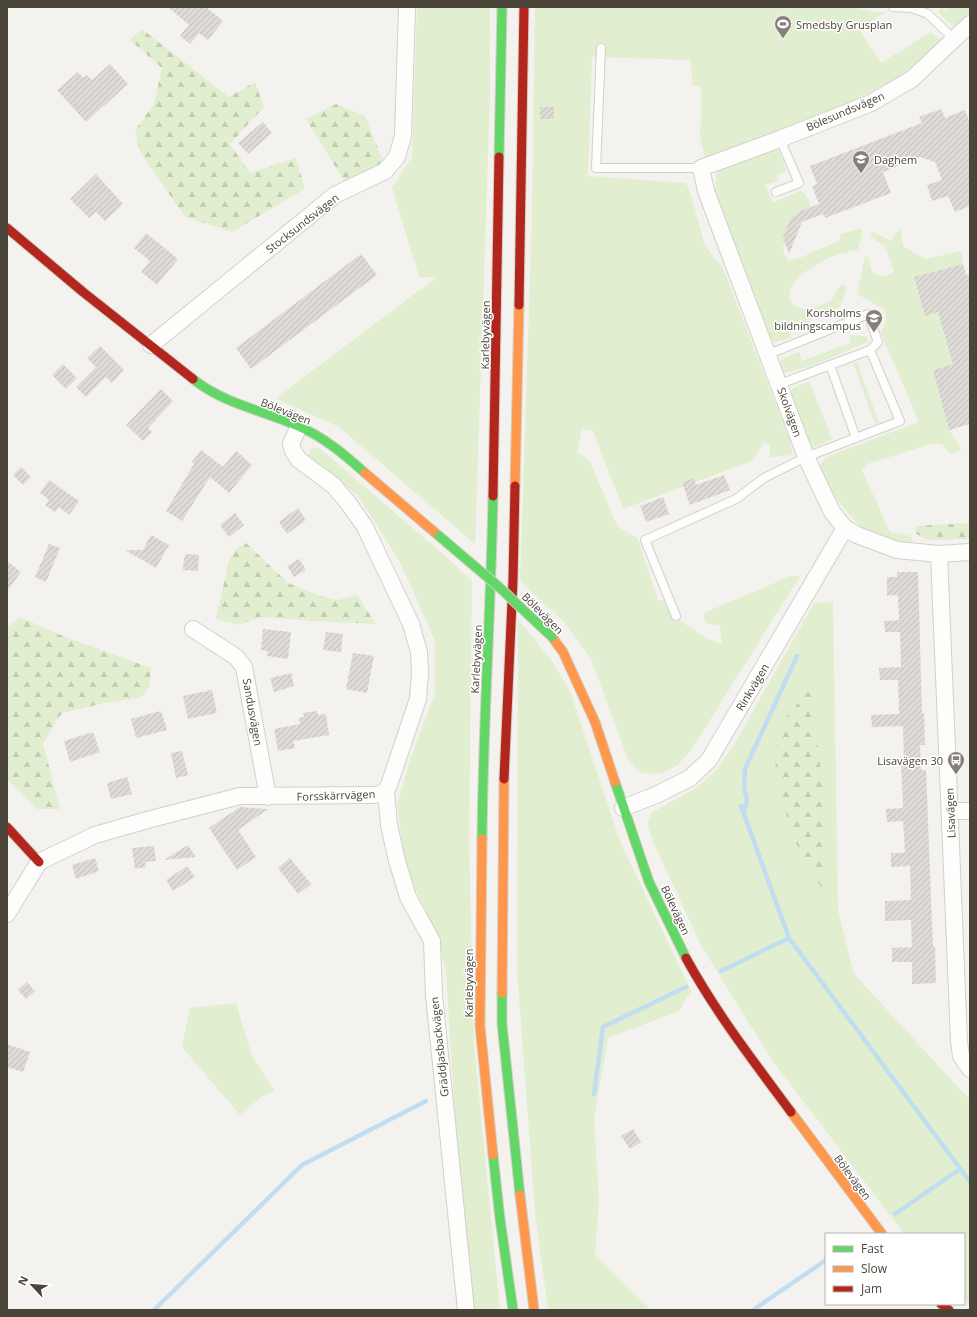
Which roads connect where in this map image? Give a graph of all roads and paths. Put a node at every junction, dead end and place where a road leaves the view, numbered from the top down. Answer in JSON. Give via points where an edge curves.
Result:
{"nodes":[{"id":1,"x":407,"y":7,"type":"edge"},
{"id":2,"x":502,"y":7,"type":"edge"},
{"id":3,"x":524,"y":7,"type":"edge"},
{"id":4,"x":893,"y":7,"type":"edge"},
{"id":5,"x":970,"y":24,"type":"edge"},
{"id":6,"x":954,"y":39,"type":"junction"},
{"id":7,"x":601,"y":48,"type":"dead end"},
{"id":8,"x":780,"y":139,"type":"junction"},
{"id":9,"x":701,"y":168,"type":"junction"},
{"id":10,"x":776,"y":192,"type":"dead end"},
{"id":11,"x":7,"y":228,"type":"edge"},
{"id":12,"x":151,"y":345,"type":"junction"},
{"id":13,"x":870,"y":350,"type":"junction"},
{"id":14,"x":769,"y":354,"type":"junction"},
{"id":15,"x":830,"y":365,"type":"junction"},
{"id":16,"x":780,"y":384,"type":"junction"},
{"id":17,"x":299,"y":426,"type":"junction"},
{"id":18,"x":856,"y":438,"type":"junction"},
{"id":19,"x":806,"y":457,"type":"junction"},
{"id":20,"x":845,"y":528,"type":"junction"},
{"id":21,"x":970,"y":552,"type":"edge"},
{"id":22,"x":939,"y":554,"type":"junction"},
{"id":23,"x":676,"y":616,"type":"dead end"},
{"id":24,"x":193,"y":629,"type":"dead end"},
{"id":25,"x":386,"y":792,"type":"junction"},
{"id":26,"x":268,"y":797,"type":"junction"},
{"id":27,"x":623,"y":808,"type":"junction"},
{"id":28,"x":970,"y":811,"type":"edge"},
{"id":29,"x":950,"y":812,"type":"junction"},
{"id":30,"x":7,"y":827,"type":"edge"},
{"id":31,"x":39,"y":862,"type":"junction"},
{"id":32,"x":7,"y":914,"type":"edge"},
{"id":33,"x":970,"y":1069,"type":"edge"},
{"id":34,"x":881,"y":1233,"type":"edge"},
{"id":35,"x":466,"y":1310,"type":"edge"},
{"id":36,"x":513,"y":1310,"type":"edge"},
{"id":37,"x":534,"y":1310,"type":"edge"}],
"edges":[{"from":1,"to":12,"type":"street","name":"Stocksundsvägen","via":[[403,136],[397,157],[385,171],[335,195]]},
{"from":2,"to":36,"type":"main road","name":"Karlebyvägen","via":[[492,576],[482,794],[480,1026],[500,1219]]},
{"from":3,"to":37,"type":"main road","via":[[513,580],[503,794],[502,1024]]},
{"from":4,"to":6,"type":"lane","via":[[912,8],[928,14]]},
{"from":5,"to":6,"type":"street","name":"Bölesundsvägen"},
{"from":6,"to":8,"type":"street","name":"Bölesundsvägen","via":[[912,79],[871,102]]},
{"from":7,"to":9,"type":"lane","via":[[596,168]]},
{"from":8,"to":9,"type":"street","name":"Bölesundsvägen"},
{"from":8,"to":10,"type":"lane","via":[[799,183]]},
{"from":9,"to":14,"type":"street","name":"Skolvägen","via":[[706,191]]},
{"from":11,"to":12,"type":"main road","name":"Bölevägen","via":[[14,239]]},
{"from":12,"to":17,"type":"main road","name":"Bölevägen","via":[[202,386],[226,400]]},
{"from":13,"to":14,"type":"lane","via":[[878,342],[868,314]]},
{"from":13,"to":15,"type":"lane"},
{"from":13,"to":18,"type":"lane","via":[[900,421]]},
{"from":14,"to":16,"type":"street","name":"Skolvägen"},
{"from":15,"to":16,"type":"lane"},
{"from":15,"to":18,"type":"lane"},
{"from":16,"to":19,"type":"street","name":"Skolvägen"},
{"from":17,"to":25,"type":"street","name":"Forsskärrvägen","via":[[292,451],[299,460],[333,486],[365,527],[411,624],[419,652],[418,699]]},
{"from":17,"to":27,"type":"main road","name":"Bölevägen","bridge":true,"via":[[337,448],[499,587],[552,637],[563,652],[595,722]]},
{"from":18,"to":19,"type":"lane"},
{"from":19,"to":20,"type":"street","name":"Skolvägen","via":[[832,512]]},
{"from":19,"to":23,"type":"lane","via":[[764,478],[736,499],[645,540]]},
{"from":20,"to":22,"type":"street","name":"Skolvägen","via":[[897,550]]},
{"from":20,"to":27,"type":"street","name":"Rinkvägen","via":[[709,760],[690,778]]},
{"from":21,"to":22,"type":"street","name":"Skolvägen"},
{"from":22,"to":29,"type":"street","name":"Lisavägen"},
{"from":24,"to":26,"type":"street","name":"Sandusvägen","via":[[236,657],[244,667]]},
{"from":25,"to":26,"type":"street","name":"Forsskärrvägen","via":[[379,795]]},
{"from":25,"to":35,"type":"street","name":"Gräddjasbackvägen","via":[[391,833],[408,897],[432,941],[434,995]]},
{"from":26,"to":31,"type":"street","name":"Forsskärrvägen","via":[[240,796],[143,821],[95,835]]},
{"from":27,"to":34,"type":"main road","name":"Bölevägen","via":[[649,882],[701,986],[731,1032]]},
{"from":28,"to":29,"type":"street"},
{"from":29,"to":33,"type":"street","name":"Lisavägen","via":[[959,1040],[961,1056]]},
{"from":30,"to":31,"type":"main road"},
{"from":31,"to":32,"type":"street"}]}
